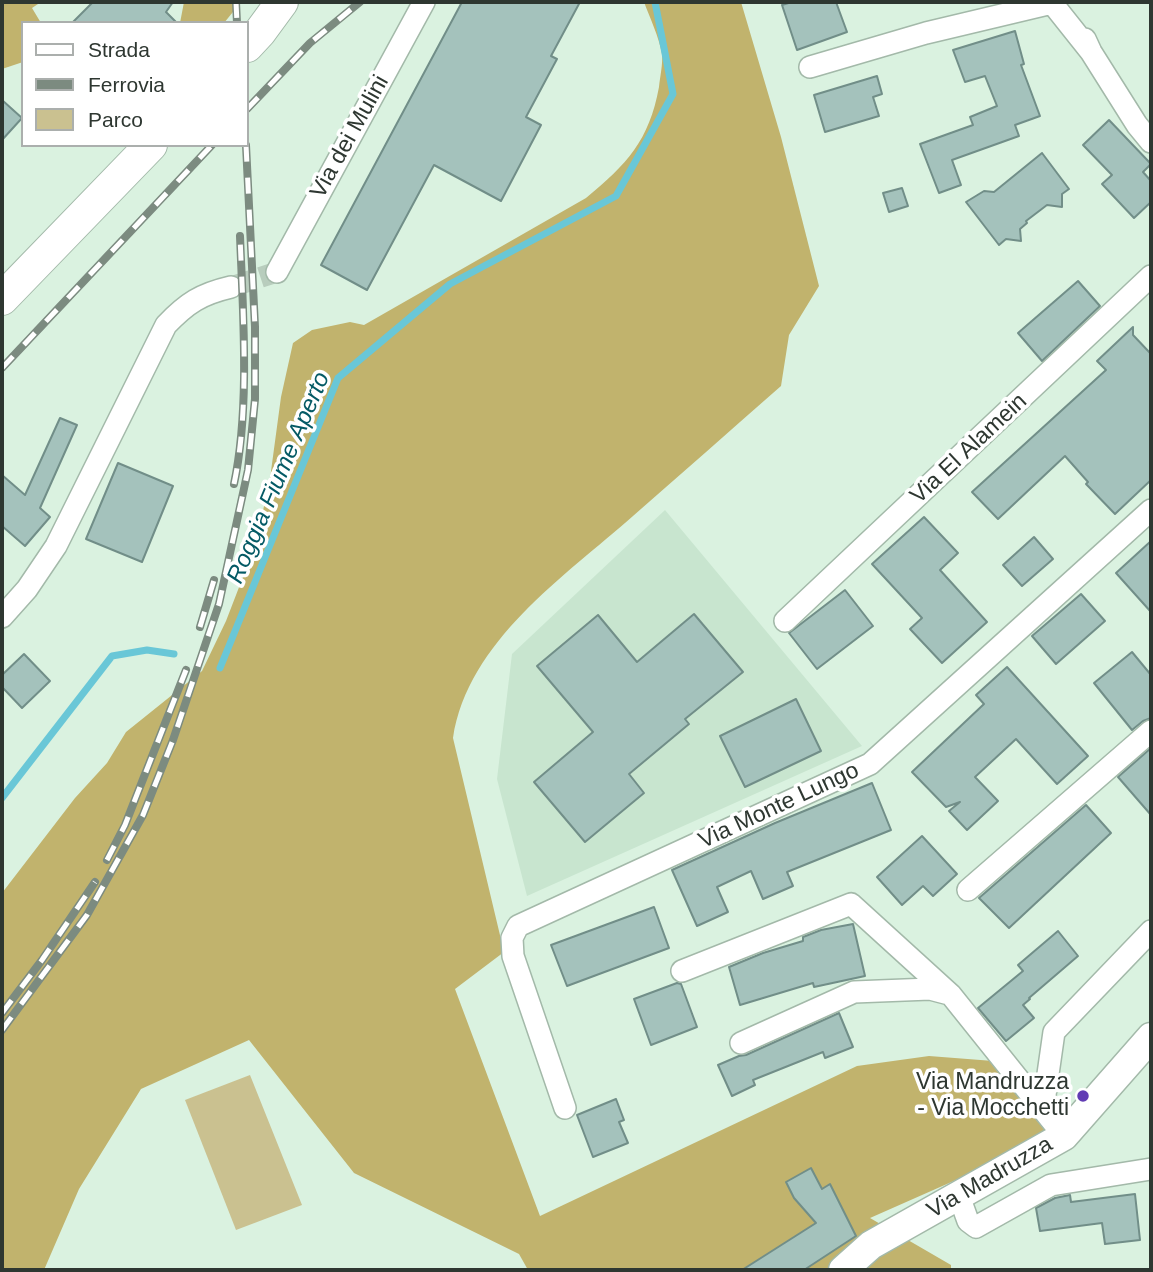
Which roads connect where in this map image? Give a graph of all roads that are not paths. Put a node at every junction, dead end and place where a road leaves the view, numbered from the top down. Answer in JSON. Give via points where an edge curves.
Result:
{"nodes":[{"id":1,"x":282,"y":2,"type":"edge"},
{"id":2,"x":424,"y":2,"type":"edge"},
{"id":3,"x":1069,"y":2,"type":"edge"},
{"id":4,"x":248,"y":45,"type":"edge"},
{"id":5,"x":1091,"y":52,"type":"junction"},
{"id":6,"x":810,"y":67,"type":"dead end"},
{"id":7,"x":1151,"y":142,"type":"edge"},
{"id":8,"x":149,"y":147,"type":"edge"},
{"id":9,"x":277,"y":272,"type":"tunnel mouth"},
{"id":10,"x":1151,"y":276,"type":"edge"},
{"id":11,"x":231,"y":287,"type":"tunnel mouth"},
{"id":12,"x":2,"y":299,"type":"edge"},
{"id":13,"x":1151,"y":510,"type":"edge"},
{"id":14,"x":2,"y":617,"type":"edge"},
{"id":15,"x":785,"y":621,"type":"dead end"},
{"id":16,"x":1151,"y":731,"type":"edge"},
{"id":17,"x":968,"y":890,"type":"dead end"},
{"id":18,"x":1151,"y":931,"type":"edge"},
{"id":19,"x":682,"y":971,"type":"dead end"},
{"id":20,"x":951,"y":995,"type":"junction"},
{"id":21,"x":1151,"y":1037,"type":"edge"},
{"id":22,"x":741,"y":1043,"type":"dead end"},
{"id":23,"x":565,"y":1108,"type":"dead end"},
{"id":24,"x":1043,"y":1109,"type":"junction"},
{"id":25,"x":1064,"y":1136,"type":"junction"},
{"id":26,"x":1151,"y":1169,"type":"edge"},
{"id":27,"x":959,"y":1196,"type":"junction"},
{"id":28,"x":843,"y":1270,"type":"edge"}],
"edges":[{"from":1,"to":4,"type":"main road"},
{"from":2,"to":9,"type":"street","name":"Via dei Mulini"},
{"from":3,"to":5,"type":"street"},
{"from":5,"to":6,"type":"street","via":[[1052,3]]},
{"from":5,"to":7,"type":"street"},
{"from":8,"to":12,"type":"main road"},
{"from":10,"to":15,"type":"street","name":"Via El Alamein"},
{"from":11,"to":14,"type":"street","via":[[205,293],[166,325],[56,546]]},
{"from":13,"to":23,"type":"street","name":"Via Monte Lungo","via":[[870,764],[518,926],[512,938],[513,956]]},
{"from":16,"to":17,"type":"street"},
{"from":18,"to":24,"type":"street","via":[[1054,1032]]},
{"from":19,"to":20,"type":"street","via":[[851,904]]},
{"from":20,"to":22,"type":"street","via":[[930,989],[854,992]]},
{"from":20,"to":24,"type":"street"},
{"from":21,"to":25,"type":"street","name":"Via Madruzza"},
{"from":24,"to":25,"type":"street"},
{"from":25,"to":27,"type":"street","name":"Via Madruzza"},
{"from":26,"to":27,"type":"street","via":[[1051,1185],[976,1227],[968,1221]]},
{"from":27,"to":28,"type":"street","name":"Via Madruzza","via":[[871,1245]]}]}
